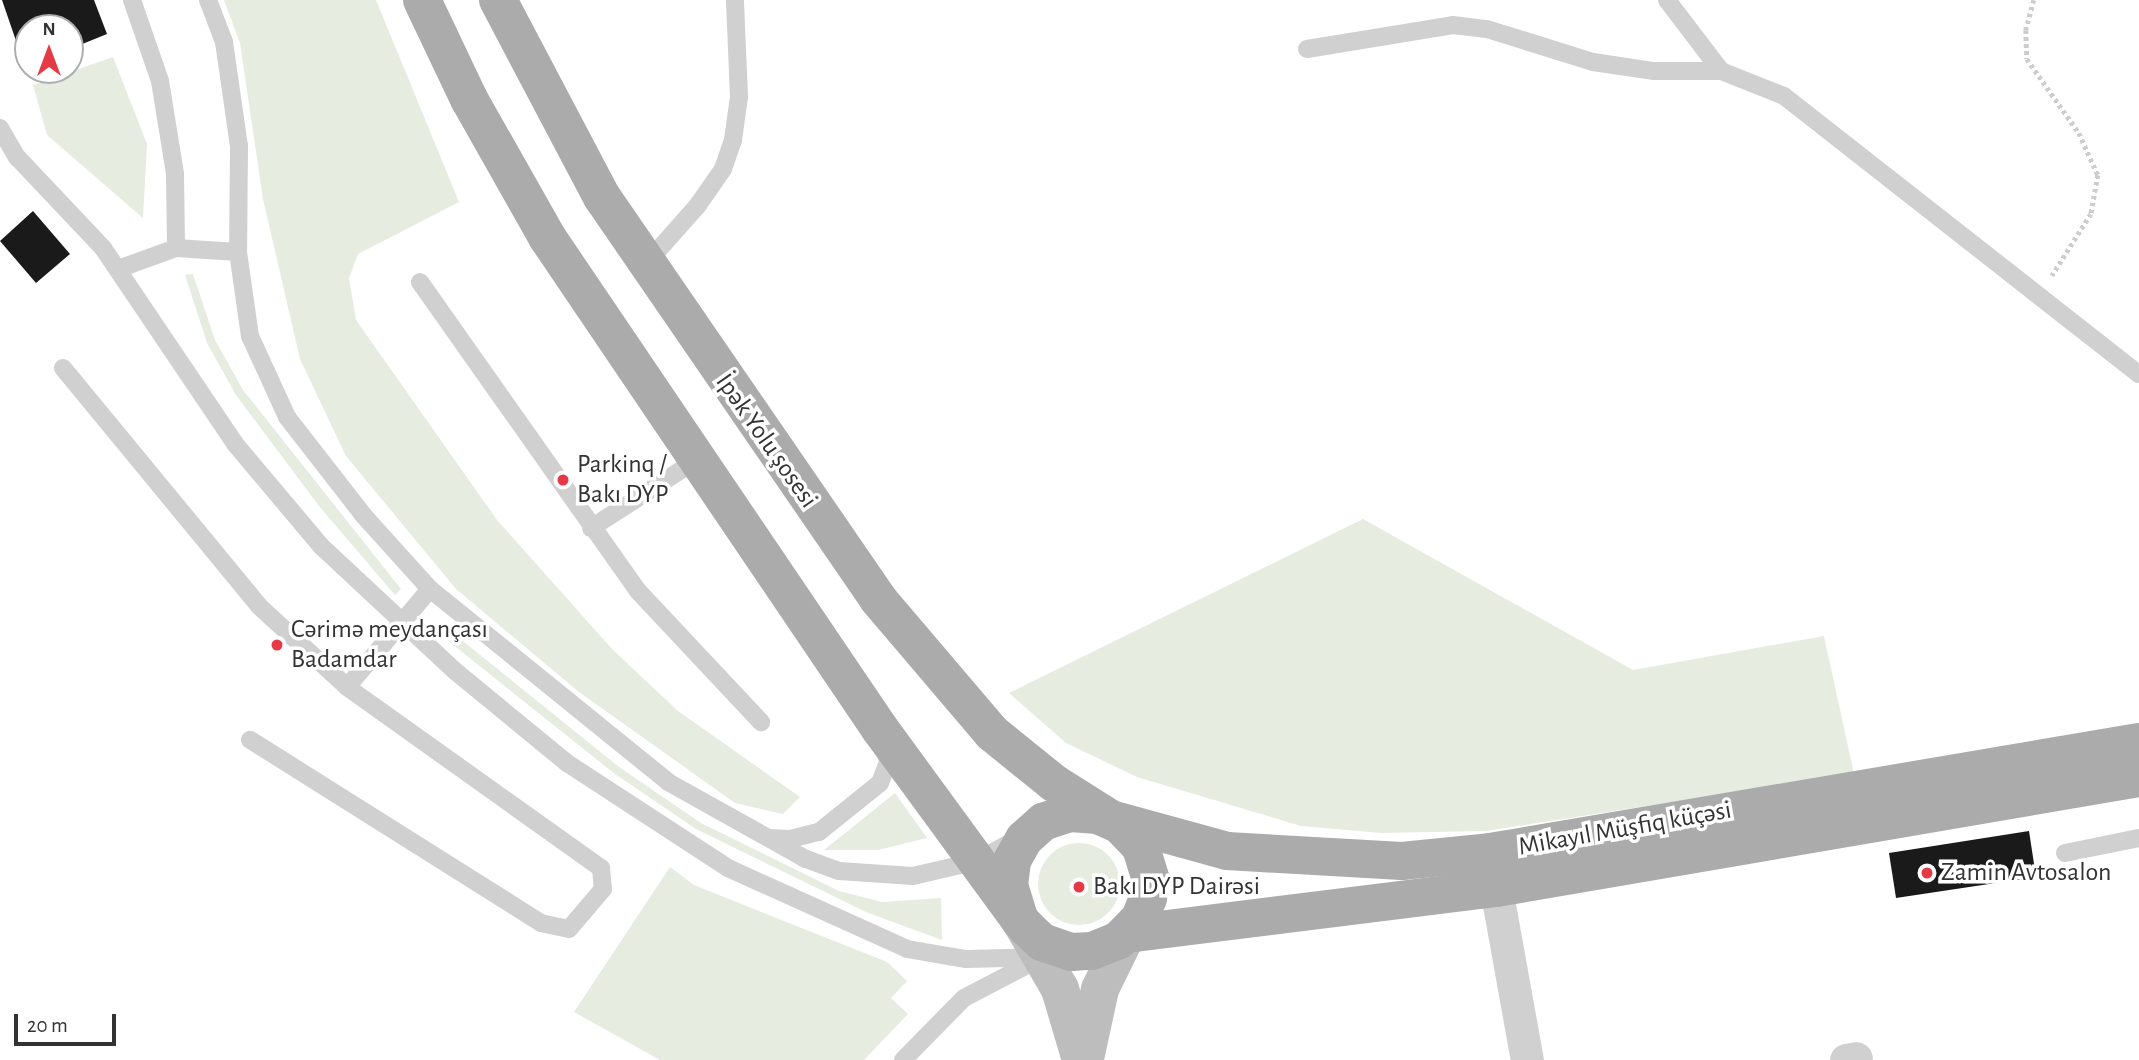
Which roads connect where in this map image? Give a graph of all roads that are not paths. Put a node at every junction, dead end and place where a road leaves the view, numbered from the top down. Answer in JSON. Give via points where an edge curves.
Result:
{"nodes":[{"id":1,"x":132,"y":0,"type":"edge"},
{"id":2,"x":208,"y":0,"type":"edge"},
{"id":3,"x":422,"y":0,"type":"edge"},
{"id":4,"x":498,"y":0,"type":"edge"},
{"id":5,"x":735,"y":0,"type":"edge"},
{"id":6,"x":1667,"y":0,"type":"edge"},
{"id":7,"x":1307,"y":49,"type":"dead end"},
{"id":8,"x":1721,"y":71,"type":"junction"},
{"id":9,"x":0,"y":128,"type":"edge"},
{"id":10,"x":176,"y":248,"type":"junction"},
{"id":11,"x":238,"y":252,"type":"junction"},
{"id":12,"x":645,"y":265,"type":"junction"},
{"id":13,"x":118,"y":269,"type":"junction"},
{"id":14,"x":420,"y":282,"type":"dead end"},
{"id":15,"x":63,"y":368,"type":"dead end"},
{"id":16,"x":2139,"y":374,"type":"edge"},
{"id":17,"x":698,"y":459,"type":"junction"},
{"id":18,"x":591,"y":528,"type":"junction"},
{"id":19,"x":430,"y":589,"type":"junction"},
{"id":20,"x":399,"y":621,"type":"junction"},
{"id":21,"x":347,"y":687,"type":"junction"},
{"id":22,"x":761,"y":722,"type":"dead end"},
{"id":23,"x":880,"y":729,"type":"junction"},
{"id":24,"x":250,"y":740,"type":"dead end"},
{"id":25,"x":2139,"y":741,"type":"edge"},
{"id":26,"x":2139,"y":778,"type":"edge"},
{"id":27,"x":1111,"y":819,"type":"junction"},
{"id":28,"x":1032,"y":830,"type":"junction"},
{"id":29,"x":750,"y":832,"type":"junction"},
{"id":30,"x":2139,"y":838,"type":"edge"},
{"id":31,"x":2065,"y":853,"type":"dead end"},
{"id":32,"x":977,"y":861,"type":"junction"},
{"id":33,"x":1496,"y":888,"type":"junction"},
{"id":34,"x":1020,"y":920,"type":"junction"},
{"id":35,"x":1127,"y":934,"type":"junction"},
{"id":36,"x":1092,"y":951,"type":"junction"},
{"id":37,"x":1044,"y":957,"type":"junction"},
{"id":38,"x":903,"y":1060,"type":"edge"},
{"id":39,"x":1083,"y":1060,"type":"edge"},
{"id":40,"x":1527,"y":1060,"type":"edge"}],
"edges":[{"from":1,"to":10,"type":"lane","via":[[160,81],[175,174]]},
{"from":2,"to":11,"type":"lane","via":[[224,42],[239,146]]},
{"from":3,"to":17,"type":"main road","via":[[528,206]]},
{"from":4,"to":12,"type":"main road","name":"İpək Yolu şosesi","via":[[566,136]]},
{"from":5,"to":12,"type":"lane","via":[[739,97],[733,140],[723,169],[698,205]]},
{"from":6,"to":8,"type":"lane"},
{"from":7,"to":8,"type":"lane","via":[[1453,25],[1488,29],[1593,62],[1654,71]]},
{"from":8,"to":16,"type":"lane","via":[[1784,96]]},
{"from":9,"to":13,"type":"lane","via":[[17,158]]},
{"from":10,"to":11,"type":"lane"},
{"from":10,"to":13,"type":"lane"},
{"from":11,"to":19,"type":"lane","via":[[250,336],[287,416],[364,516]]},
{"from":12,"to":27,"type":"main road","name":"İpək Yolu şosesi","via":[[816,513],[948,685],[1026,762]]},
{"from":13,"to":20,"type":"lane","via":[[236,445],[321,546]]},
{"from":14,"to":18,"type":"lane"},
{"from":15,"to":21,"type":"lane","via":[[259,607]]},
{"from":17,"to":18,"type":"lane"},
{"from":17,"to":23,"type":"main road"},
{"from":18,"to":22,"type":"lane","via":[[638,591]]},
{"from":19,"to":20,"type":"lane"},
{"from":19,"to":29,"type":"lane","via":[[668,782]]},
{"from":20,"to":21,"type":"lane"},
{"from":20,"to":37,"type":"lane","via":[[568,763],[728,868],[907,949],[966,959]]},
{"from":21,"to":24,"type":"lane","via":[[601,868],[603,889],[569,929],[541,923]]},
{"from":23,"to":29,"type":"lane","via":[[885,775],[819,832],[790,839]]},
{"from":23,"to":32,"type":"main road"},
{"from":25,"to":27,"type":"main road","name":"Mikayıl Müşfiq küçəsi","via":[[1490,852],[1402,861],[1251,855],[1186,844]]},
{"from":26,"to":33,"type":"main road","name":"Mikayıl Müşfiq küçəsi"},
{"from":27,"to":28,"type":"main road","via":[[1070,813]]},
{"from":27,"to":35,"type":"main road","via":[[1135,839],[1150,877],[1145,908]]},
{"from":28,"to":32,"type":"lane"},
{"from":28,"to":34,"type":"main road","via":[[1010,873]]},
{"from":29,"to":32,"type":"lane","via":[[839,871],[913,876]]},
{"from":30,"to":31,"type":"lane"},
{"from":32,"to":34,"type":"main road"},
{"from":33,"to":35,"type":"main road","name":"Mikayıl Müşfiq küçəsi"},
{"from":33,"to":40,"type":"street"},
{"from":34,"to":36,"type":"main road","via":[[1052,946]]},
{"from":34,"to":37,"type":"street"},
{"from":35,"to":36,"type":"main road"},
{"from":35,"to":39,"type":"street","via":[[1100,989]]},
{"from":36,"to":37,"type":"lane"},
{"from":37,"to":38,"type":"lane","via":[[964,998]]},
{"from":37,"to":39,"type":"street","via":[[1072,1018]]}]}
